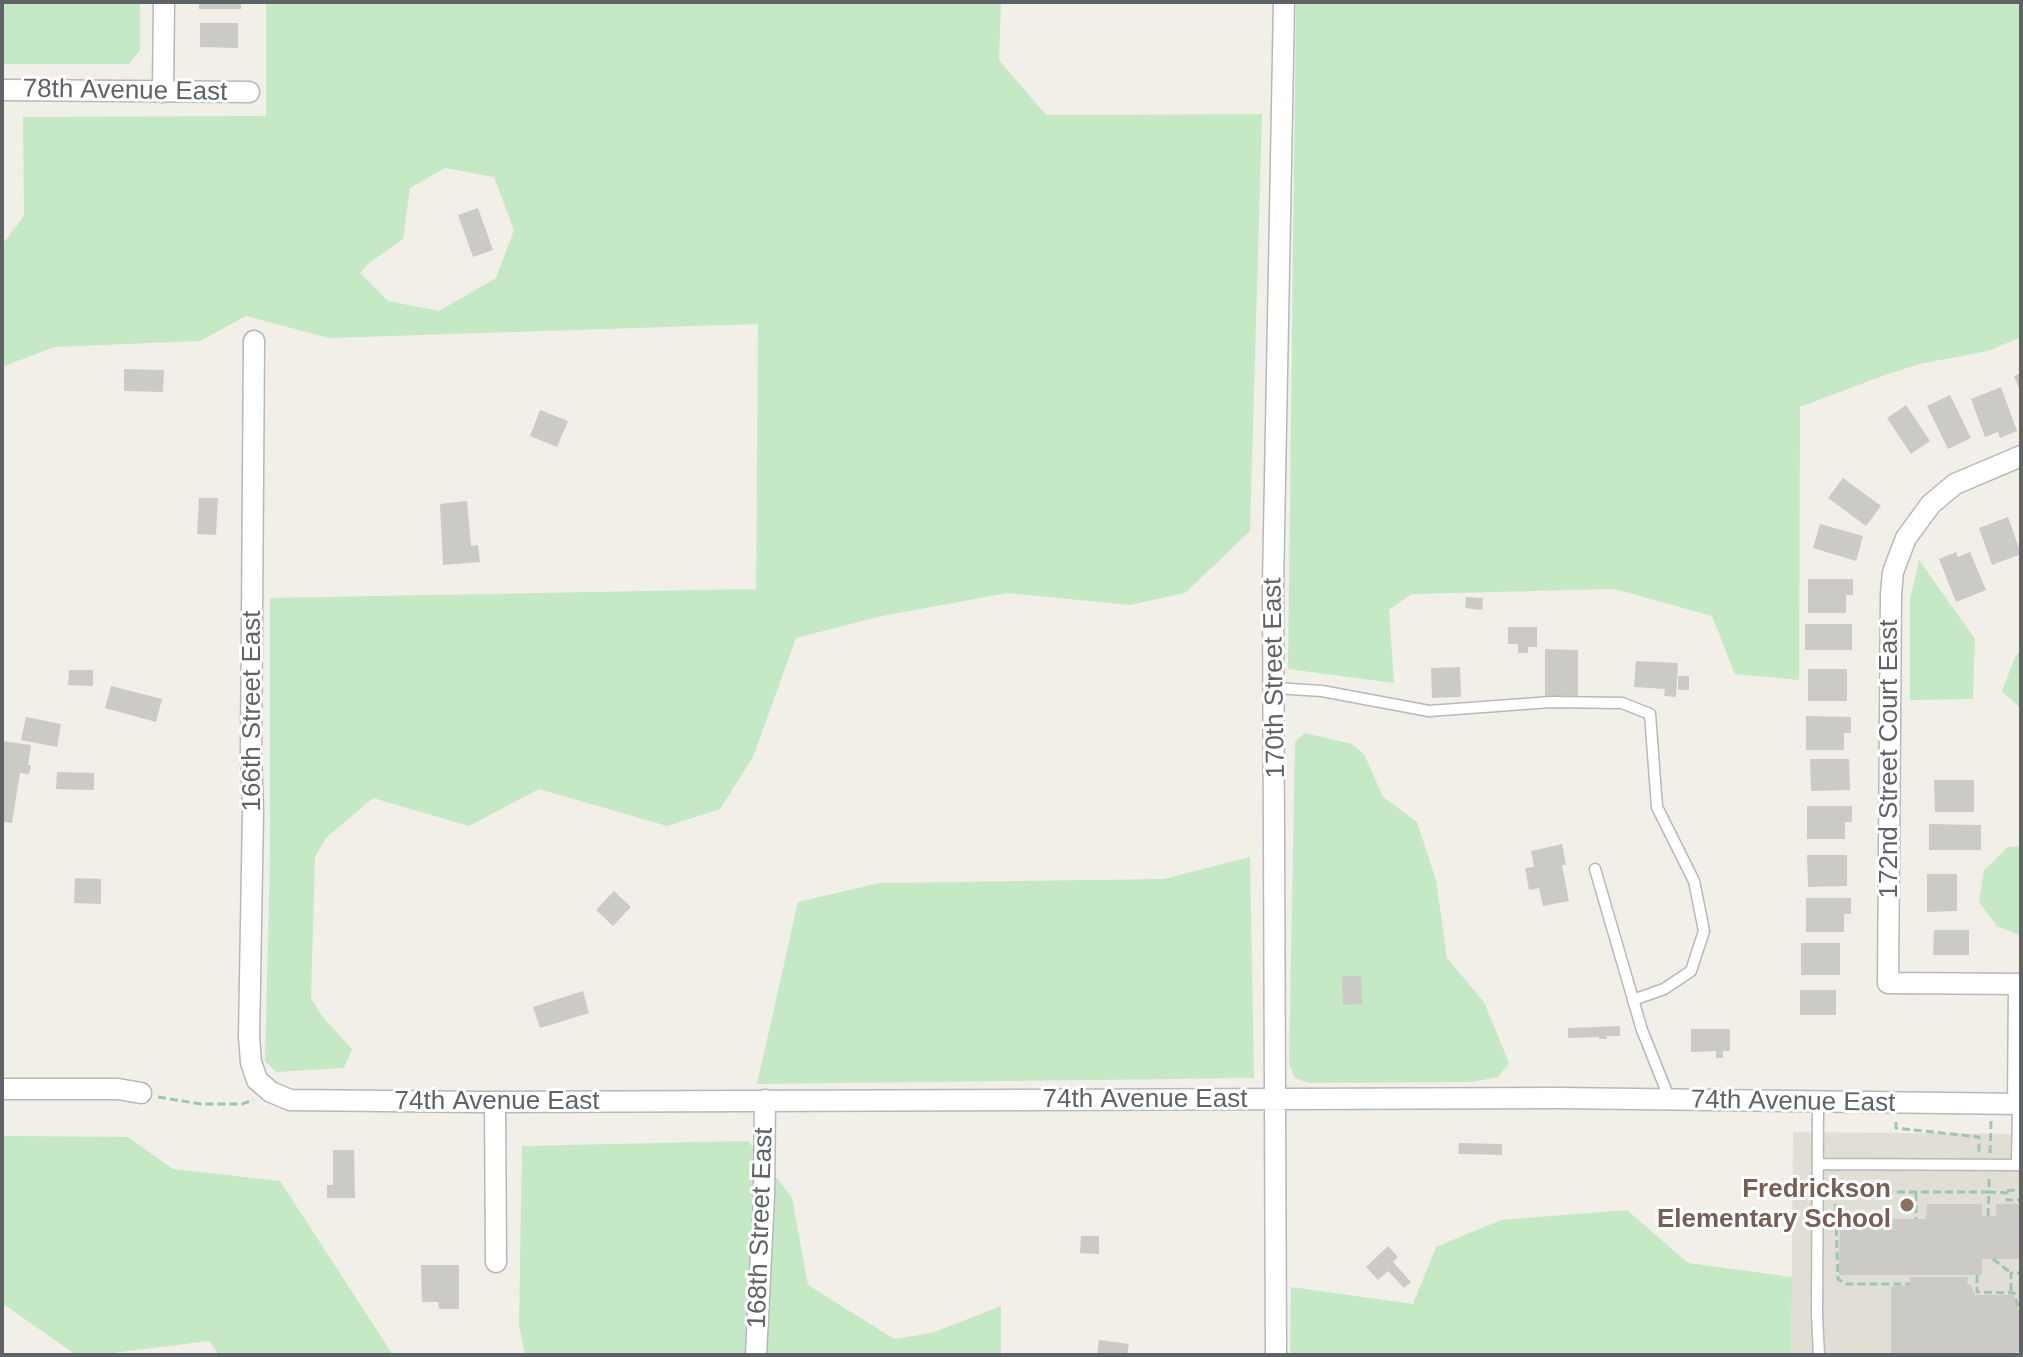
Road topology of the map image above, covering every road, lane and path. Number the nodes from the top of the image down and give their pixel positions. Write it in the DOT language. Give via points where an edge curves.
graph roads {
  1 [pos="164,2"];
  2 [pos="1284,2"];
  3 [pos="2,90"];
  4 [pos="163,92"];
  5 [pos="249,92"];
  6 [pos="254,341"];
  7 [pos="2021,456"];
  8 [pos="1275,688"];
  9 [pos="1595,869"];
  10 [pos="2020,984"];
  11 [pos="1633,1000"];
  12 [pos="264,1086"];
  13 [pos="2,1089"];
  14 [pos="141,1093"];
  15 [pos="765,1100"];
  16 [pos="1670,1100"];
  17 [pos="1277,1101"];
  18 [pos="495,1102"];
  19 [pos="1818,1103"];
  20 [pos="2020,1104"];
  21 [pos="1991,1121"];
  22 [pos="1896,1122"];
  23 [pos="1818,1164"];
  24 [pos="2019,1165"];
  25 [pos="1989,1177"];
  26 [pos="2021,1189"];
  27 [pos="1828,1192"];
  28 [pos="1837,1192"];
  29 [pos="1989,1192"];
  30 [pos="1916,1193"];
  31 [pos="2007,1193"];
  32 [pos="2021,1200"];
  33 [pos="1988,1216"];
  34 [pos="1916,1219"];
  35 [pos="1993,1259"];
  36 [pos="496,1262"];
  37 [pos="2011,1273"];
  38 [pos="2021,1273"];
  39 [pos="1977,1275"];
  40 [pos="1910,1284"];
  41 [pos="2010,1293"];
  42 [pos="2021,1315"];
  43 [pos="756,1355"];
  44 [pos="1276,1355"];
  45 [pos="1819,1355"];
  1 -- 4 [label="street"];
  2 -- 8 [label="street, 170th Street East"];
  3 -- 4 [label="street, 78th Avenue East"];
  4 -- 5 [label="street, 78th Avenue East"];
  6 -- 12 [label="street, 166th Street East" via="249,1036 251,1062"];
  7 -- 10 [label="street, 172nd Street Court East" via="1955,484 1931,504 1906,538 1893,572 1888,983"];
  8 -- 11 [label="lane" via="1429,711 1551,702 1622,703 1650,714 1657,807 1694,881 1704,931 1691,971 1664,989"];
  8 -- 17 [label="street, 170th Street East"];
  9 -- 11 [label="lane"];
  10 -- 20 [label="street"];
  11 -- 16 [label="lane"];
  12 -- 14 [label="path" via="242,1104 201,1104"];
  12 -- 18 [label="street, 74th Avenue East" via="290,1100"];
  13 -- 14 [label="street"];
  15 -- 17 [label="street, 74th Avenue East"];
  15 -- 18 [label="street, 74th Avenue East"];
  15 -- 43 [label="street, 168th Street East"];
  16 -- 17 [label="street, 74th Avenue East"];
  16 -- 19 [label="street, 74th Avenue East"];
  17 -- 44 [label="street, 170th Street East"];
  18 -- 36 [label="street"];
  19 -- 20 [label="street, 74th Avenue East"];
  19 -- 23 [label="lane"];
  20 -- 24 [label="lane"];
  21 -- 22 [label="path" via="1989,1156 1979,1155 1979,1137 1896,1128"];
  23 -- 24 [label="lane"];
  23 -- 45 [label="lane"];
  25 -- 29 [label="path"];
  26 -- 31 [label="path"];
  27 -- 28 [label="path"];
  28 -- 30 [label="path"];
  28 -- 40 [label="path" via="1838,1279 1846,1284"];
  29 -- 30 [label="path"];
  29 -- 31 [label="path"];
  29 -- 33 [label="path"];
  30 -- 34 [label="path"];
  31 -- 32 [label="path" via="2007,1200"];
  35 -- 37 [label="path"];
  37 -- 38 [label="path"];
  37 -- 41 [label="path"];
  39 -- 41 [label="path" via="1977,1292"];
  41 -- 42 [label="path"];
}
